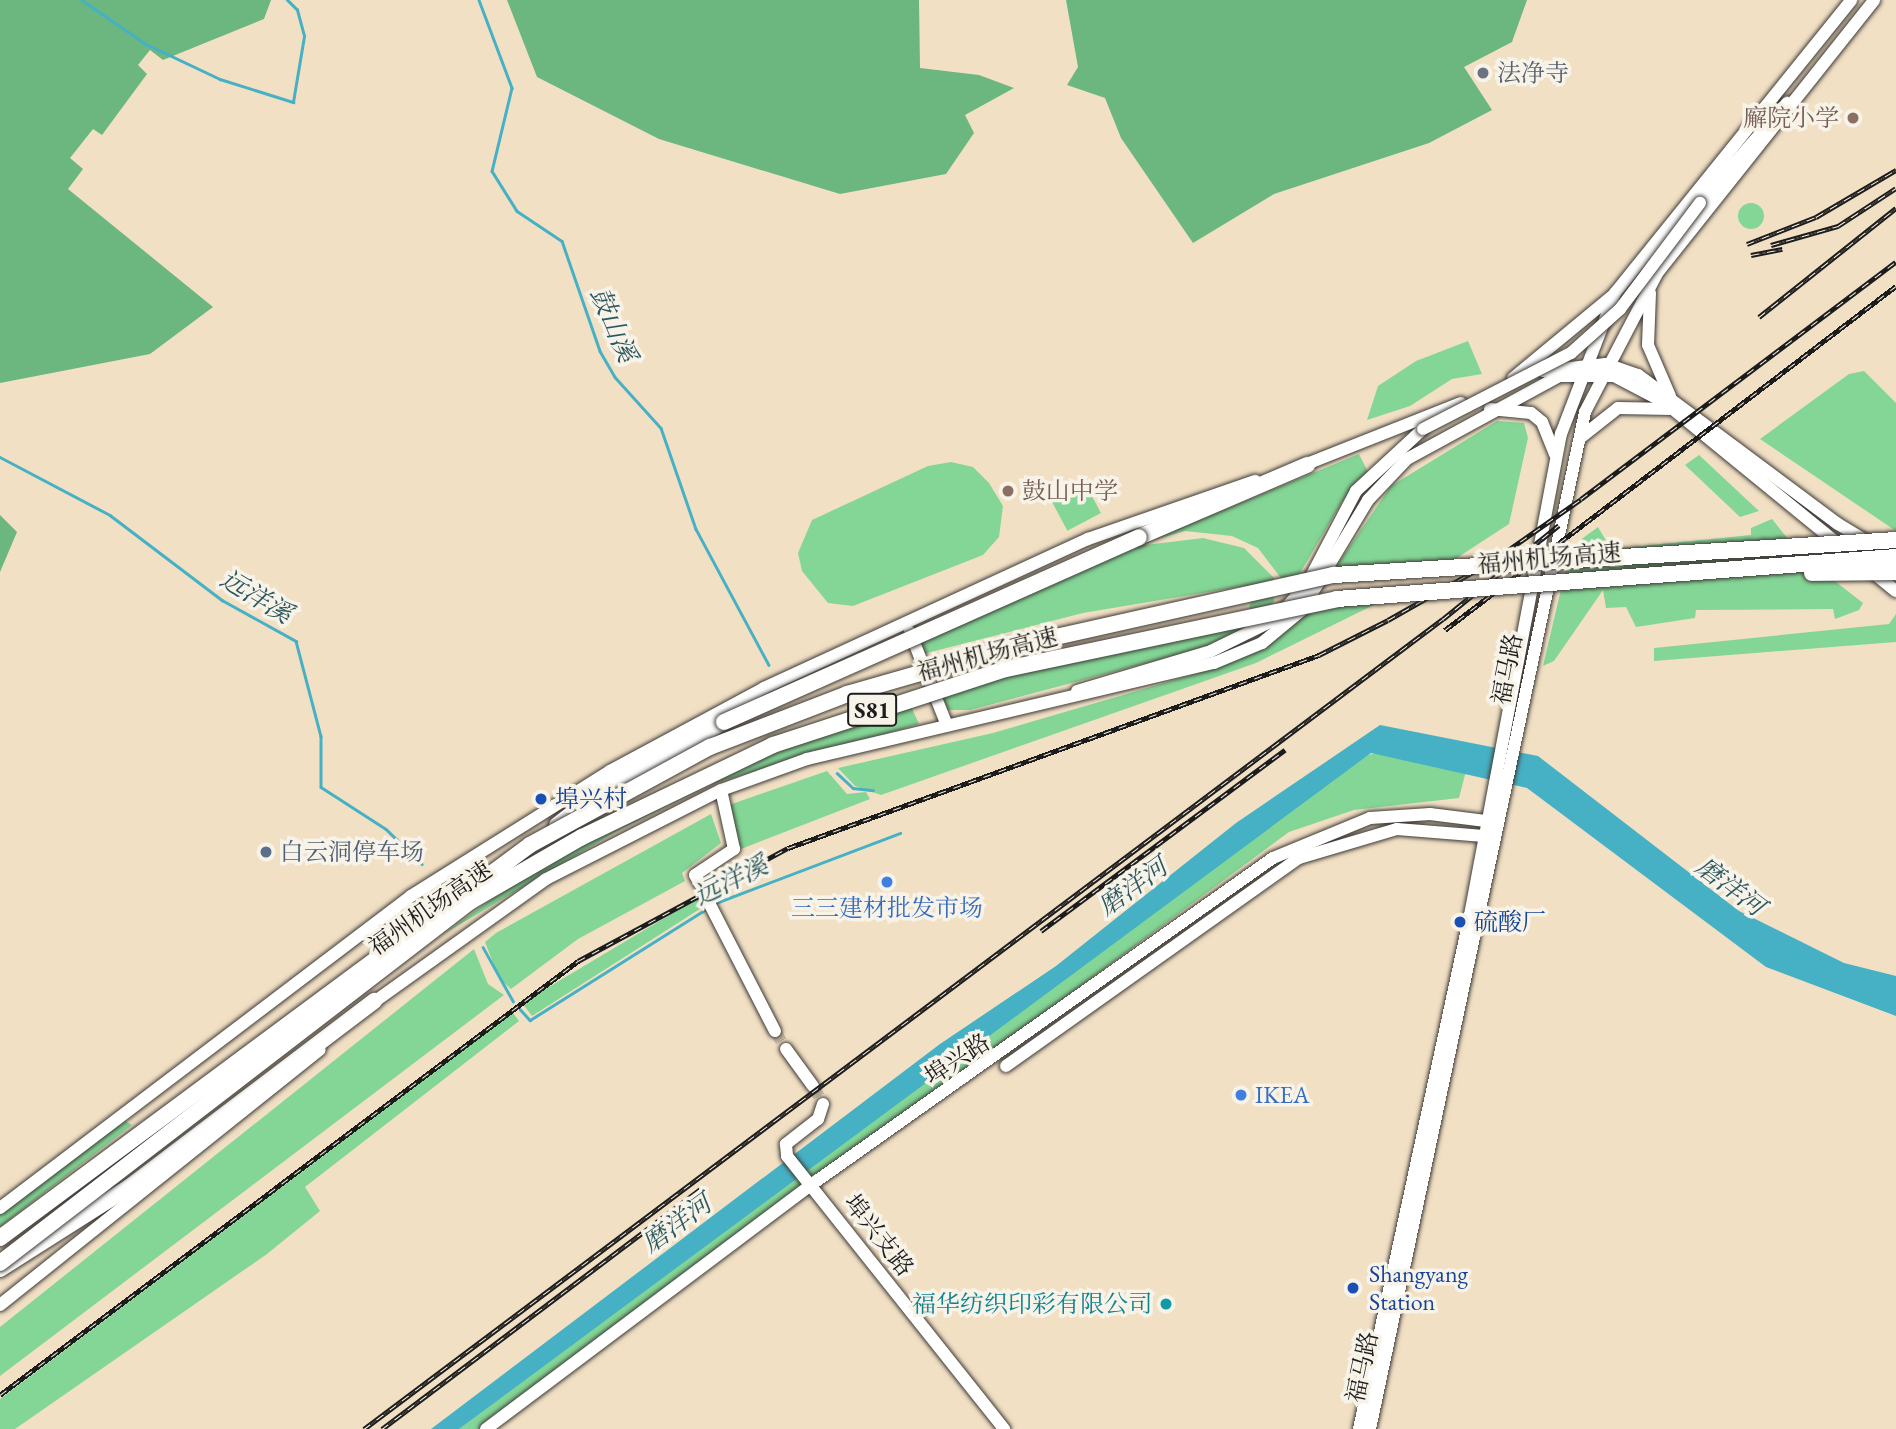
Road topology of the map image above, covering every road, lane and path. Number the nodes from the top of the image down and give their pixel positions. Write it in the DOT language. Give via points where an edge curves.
graph roads {
  1 [pos="1851,0"];
  2 [pos="1874,0"];
  3 [pos="1803,89"];
  4 [pos="1658,272"];
  5 [pos="1615,293"];
  6 [pos="1586,369"];
  7 [pos="1604,370"];
  8 [pos="1502,384"];
  9 [pos="1671,402"];
  10 [pos="1490,409"];
  11 [pos="1576,444"];
  12 [pos="1556,454"];
  13 [pos="1307,465"];
  14 [pos="1896,540"];
  15 [pos="1896,558"];
  16 [pos="1719,570"];
  17 [pos="1896,572"];
  18 [pos="1896,591"];
  19 [pos="906,622"];
  20 [pos="1077,691"];
  21 [pos="946,723"];
  22 [pos="721,790"];
  23 [pos="1486,821"];
  24 [pos="1484,836"];
  25 [pos="530,845"];
  26 [pos="374,1001"];
  27 [pos="775,1031"];
  28 [pos="786,1049"];
  29 [pos="1004,1061"];
  30 [pos="813,1086"];
  31 [pos="823,1104"];
  32 [pos="811,1185"];
  33 [pos="0,1208"];
  34 [pos="0,1238"];
  35 [pos="0,1263"];
  36 [pos="0,1269"];
  37 [pos="0,1305"];
  38 [pos="486,1429"];
  39 [pos="1004,1429"];
  40 [pos="1359,1429"];
  41 [pos="1370,1429"];
  1 -- 5 [label="main road, 福马路" via="1691,192"];
  2 -- 3 [label="main road, 福马路"];
  3 -- 4 [label="main road, 福马路"];
  3 -- 20 [label="main road, bridge" via="1700,203 1620,309 1571,353 1423,429 1356,491 1307,583 1276,618 1211,651"];
  4 -- 7 [label="main road, 福马路"];
  4 -- 9 [label="main road" via="1647,305 1647,345"];
  5 -- 6 [label="main road, 福马路"];
  5 -- 8 [label="main road"];
  6 -- 7 [label="main road"];
  6 -- 8 [label="main road"];
  6 -- 10 [label="main road" via="1552,379"];
  6 -- 12 [label="main road, 福马路"];
  7 -- 9 [label="main road"];
  7 -- 11 [label="main road, 福马路"];
  8 -- 13 [label="main road" via="1392,435"];
  9 -- 11 [label="main road" via="1618,408 1592,423"];
  9 -- 15 [label="main road" via="1838,524"];
  9 -- 18 [label="main road"];
  10 -- 12 [label="main road" via="1531,413 1542,422"];
  10 -- 20 [label="main road" via="1431,441 1385,480 1318,589 1262,643 1214,663"];
  11 -- 41 [label="main road, 福马路"];
  12 -- 23 [label="main road, 福马路"];
  13 -- 19 [label="main road" via="1088,539"];
  13 -- 25 [label="highway, bridge" via="724,722 604,789"];
  14 -- 25 [label="highway, 福州机场高速 / S81, bridge" via="1334,575 1153,615 847,694 710,747"];
  15 -- 16 [label="highway, 福州机场高速 / S81, bridge"];
  16 -- 17 [label="highway, bridge"];
  16 -- 35 [label="highway, 福州机场高速 / S81, bridge" via="1337,599 1006,669 773,745 582,837 471,901"];
  19 -- 21 [label="main road"];
  19 -- 33 [label="main road" via="764,688 532,817 376,923"];
  20 -- 21 [label="main road"];
  21 -- 22 [label="main road" via="807,759"];
  22 -- 26 [label="main road" via="546,879"];
  22 -- 27 [label="main road" via="734,849 700,885"];
  23 -- 24 [label="main road, 福马路"];
  23 -- 29 [label="main road, 埠兴路" via="1393,814 1292,846"];
  24 -- 29 [label="main road, 埠兴路" via="1396,829 1299,858"];
  24 -- 40 [label="main road, 福马路"];
  25 -- 34 [label="highway, 福州机场高速 / S81, bridge"];
  26 -- 36 [label="highway" via="129,1187"];
  26 -- 37 [label="main road" via="291,1076"];
  28 -- 30 [label="main road"];
  29 -- 32 [label="main road, 埠兴路"];
  31 -- 32 [label="main road, 埠兴支路" via="818,1119 786,1144 787,1156"];
  32 -- 38 [label="main road, 埠兴路"];
  32 -- 39 [label="main road, 埠兴支路"];
}
